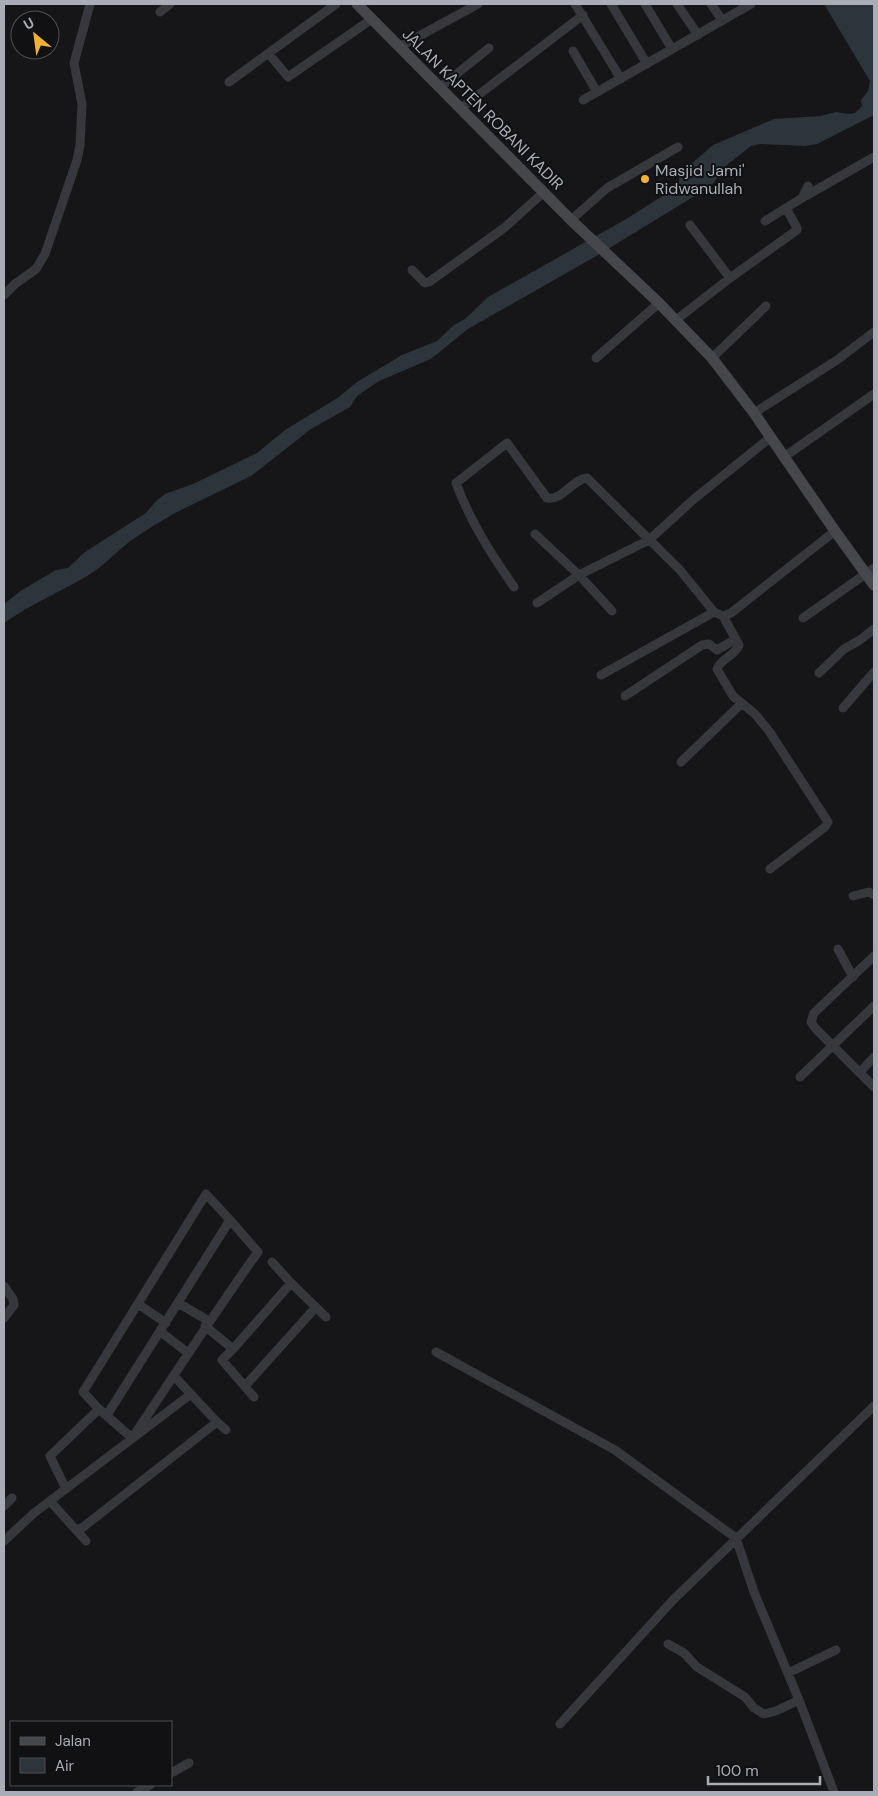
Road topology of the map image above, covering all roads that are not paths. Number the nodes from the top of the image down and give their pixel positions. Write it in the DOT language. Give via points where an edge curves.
graph roads {
  1 [pos="90,4"];
  2 [pos="170,4"];
  3 [pos="336,4"];
  4 [pos="357,4"];
  5 [pos="478,4"];
  6 [pos="575,4"];
  7 [pos="611,4"];
  8 [pos="645,4"];
  9 [pos="677,4"];
  10 [pos="711,4"];
  11 [pos="744,5"];
  12 [pos="160,12"];
  13 [pos="583,15"];
  14 [pos="372,19"];
  15 [pos="722,20"];
  16 [pos="698,35"];
  17 [pos="399,47"];
  18 [pos="489,48"];
  19 [pos="672,49"];
  20 [pos="573,51"];
  21 [pos="269,54"];
  22 [pos="647,64"];
  23 [pos="621,79"];
  24 [pos="229,82"];
  25 [pos="439,88"];
  26 [pos="597,92"];
  27 [pos="583,100"];
  28 [pos="460,109"];
  29 [pos="678,147"];
  30 [pos="874,157"];
  31 [pos="808,186"];
  32 [pos="544,192"];
  33 [pos="802,198"];
  34 [pos="786,208"];
  35 [pos="571,220"];
  36 [pos="765,221"];
  37 [pos="690,225"];
  38 [pos="412,270"];
  39 [pos="730,278"];
  40 [pos="4,296"];
  41 [pos="659,303"];
  42 [pos="766,306"];
  43 [pos="676,320"];
  44 [pos="874,332"];
  45 [pos="596,358"];
  46 [pos="712,358"];
  47 [pos="874,394"];
  48 [pos="754,414"];
  49 [pos="771,437"];
  50 [pos="784,457"];
  51 [pos="835,531"];
  52 [pos="535,534"];
  53 [pos="649,540"];
  54 [pos="870,571"];
  55 [pos="579,575"];
  56 [pos="874,585"];
  57 [pos="514,587"];
  58 [pos="537,603"];
  59 [pos="612,611"];
  60 [pos="718,614"];
  61 [pos="803,618"];
  62 [pos="874,629"];
  63 [pos="736,639"];
  64 [pos="874,672"];
  65 [pos="819,673"];
  66 [pos="601,675"];
  67 [pos="625,696"];
  68 [pos="741,704"];
  69 [pos="843,708"];
  70 [pos="681,762"];
  71 [pos="770,868"];
  72 [pos="874,895"];
  73 [pos="853,896"];
  74 [pos="838,948"];
  75 [pos="874,956"];
  76 [pos="853,977"];
  77 [pos="874,1006"];
  78 [pos="834,1046"];
  79 [pos="874,1058"];
  80 [pos="860,1072"];
  81 [pos="800,1077"];
  82 [pos="874,1087"];
  83 [pos="230,1220"];
  84 [pos="272,1262"];
  85 [pos="291,1283"];
  86 [pos="4,1286"];
  87 [pos="178,1303"];
  88 [pos="138,1304"];
  89 [pos="316,1307"];
  90 [pos="326,1317"];
  91 [pos="4,1318"];
  92 [pos="166,1323"];
  93 [pos="207,1324"];
  94 [pos="161,1332"];
  95 [pos="233,1348"];
  96 [pos="436,1352"];
  97 [pos="188,1353"];
  98 [pos="174,1376"];
  99 [pos="245,1386"];
  100 [pos="191,1394"];
  101 [pos="254,1396"];
  102 [pos="874,1406"];
  103 [pos="99,1408"];
  104 [pos="107,1415"];
  105 [pos="217,1422"];
  106 [pos="226,1430"];
  107 [pos="132,1438"];
  108 [pos="66,1489"];
  109 [pos="12,1498"];
  110 [pos="50,1501"];
  111 [pos="4,1506"];
  112 [pos="76,1530"];
  113 [pos="736,1538"];
  114 [pos="4,1541"];
  115 [pos="86,1541"];
  116 [pos="668,1644"];
  117 [pos="836,1650"];
  118 [pos="788,1673"];
  119 [pos="799,1700"];
  120 [pos="560,1724"];
  121 [pos="189,1763"];
  122 [pos="172,1772"];
  123 [pos="148,1786"];
  124 [pos="137,1792"];
  125 [pos="834,1792"];
  1 -- 40 [label="street" via="74,63 82,113 77,160 45,254 36,268"];
  2 -- 12 [label="street"];
  3 -- 21 [label="street"];
  4 -- 14 [label="main road, JALAN KAPTEN ROBANI KADIR"];
  5 -- 17 [label="street"];
  6 -- 13 [label="street"];
  7 -- 22 [label="street"];
  8 -- 19 [label="street"];
  9 -- 16 [label="street"];
  10 -- 15 [label="street"];
  11 -- 15 [label="street"];
  13 -- 23 [label="street"];
  13 -- 28 [label="street"];
  14 -- 17 [label="main road, JALAN KAPTEN ROBANI KADIR"];
  14 -- 21 [label="street" via="288,77"];
  15 -- 16 [label="street"];
  16 -- 19 [label="street"];
  17 -- 25 [label="main road, JALAN KAPTEN ROBANI KADIR"];
  18 -- 25 [label="street"];
  19 -- 22 [label="street"];
  20 -- 26 [label="street"];
  21 -- 24 [label="street"];
  22 -- 23 [label="street"];
  23 -- 26 [label="street"];
  25 -- 28 [label="main road, JALAN KAPTEN ROBANI KADIR"];
  26 -- 27 [label="street"];
  28 -- 32 [label="main road, JALAN KAPTEN ROBANI KADIR"];
  29 -- 35 [label="street" via="607,188"];
  30 -- 33 [label="street"];
  31 -- 33 [label="street"];
  32 -- 35 [label="main road, JALAN KAPTEN ROBANI KADIR"];
  32 -- 38 [label="street" via="504,228 429,282 423,281"];
  33 -- 34 [label="street"];
  34 -- 36 [label="street"];
  34 -- 39 [label="street" via="797,230"];
  35 -- 41 [label="main road, JALAN KAPTEN ROBANI KADIR"];
  37 -- 39 [label="street"];
  39 -- 43 [label="street"];
  41 -- 43 [label="main road, JALAN KAPTEN ROBANI KADIR"];
  41 -- 45 [label="street"];
  42 -- 46 [label="street"];
  43 -- 46 [label="main road, JALAN KAPTEN ROBANI KADIR"];
  44 -- 48 [label="street"];
  46 -- 48 [label="main road, JALAN KAPTEN ROBANI KADIR"];
  47 -- 50 [label="street"];
  48 -- 49 [label="main road, JALAN KAPTEN ROBANI KADIR"];
  49 -- 50 [label="main road, JALAN KAPTEN ROBANI KADIR"];
  49 -- 53 [label="street"];
  50 -- 51 [label="main road, JALAN KAPTEN ROBANI KADIR"];
  51 -- 54 [label="main road, JALAN KAPTEN ROBANI KADIR"];
  51 -- 60 [label="street" via="730,613"];
  52 -- 55 [label="street"];
  53 -- 55 [label="street"];
  53 -- 57 [label="street" via="587,478 553,499 547,498 507,442 456,483 476,530"];
  53 -- 60 [label="street" via="686,576"];
  54 -- 56 [label="main road, JALAN KAPTEN ROBANI KADIR"];
  54 -- 61 [label="street"];
  55 -- 58 [label="street"];
  55 -- 59 [label="street"];
  60 -- 63 [label="street"];
  60 -- 66 [label="street"];
  62 -- 65 [label="street" via="844,649"];
  63 -- 67 [label="street" via="717,650 709,644 702,645"];
  63 -- 68 [label="street" via="738,648 717,668 731,694"];
  64 -- 69 [label="street"];
  68 -- 70 [label="street"];
  68 -- 71 [label="street" via="769,730 828,822"];
  72 -- 73 [label="street" via="869,892"];
  74 -- 76 [label="street"];
  75 -- 76 [label="street"];
  76 -- 78 [label="street" via="812,1018 812,1025"];
  77 -- 78 [label="street"];
  78 -- 80 [label="street"];
  78 -- 81 [label="street"];
  79 -- 80 [label="street"];
  80 -- 82 [label="street"];
  83 -- 87 [label="street"];
  83 -- 88 [label="street" via="206,1194"];
  83 -- 93 [label="street" via="258,1252"];
  84 -- 85 [label="street"];
  85 -- 89 [label="street"];
  85 -- 95 [label="street"];
  86 -- 91 [label="street" via="14,1305"];
  87 -- 92 [label="street"];
  87 -- 93 [label="street"];
  88 -- 92 [label="street"];
  88 -- 103 [label="street" via="83,1392"];
  89 -- 90 [label="street"];
  89 -- 99 [label="street"];
  92 -- 94 [label="street"];
  93 -- 95 [label="street"];
  93 -- 97 [label="street"];
  94 -- 97 [label="street"];
  94 -- 104 [label="street"];
  95 -- 99 [label="street" via="222,1360"];
  96 -- 113 [label="street" via="615,1450"];
  97 -- 98 [label="street"];
  98 -- 100 [label="street"];
  98 -- 107 [label="street"];
  99 -- 101 [label="street"];
  100 -- 105 [label="street"];
  100 -- 107 [label="street"];
  102 -- 113 [label="street"];
  103 -- 104 [label="street"];
  103 -- 108 [label="street" via="50,1456"];
  104 -- 107 [label="street"];
  105 -- 106 [label="street"];
  105 -- 112 [label="street"];
  107 -- 108 [label="street"];
  108 -- 110 [label="street"];
  109 -- 111 [label="street"];
  110 -- 112 [label="street"];
  110 -- 114 [label="street"];
  112 -- 115 [label="street"];
  113 -- 118 [label="street" via="754,1592"];
  113 -- 120 [label="street" via="673,1600"];
  116 -- 119 [label="street" via="745,1697 764,1714"];
  117 -- 118 [label="street"];
  118 -- 119 [label="street"];
  119 -- 125 [label="street"];
  121 -- 122 [label="street"];
  123 -- 124 [label="street"];
}
